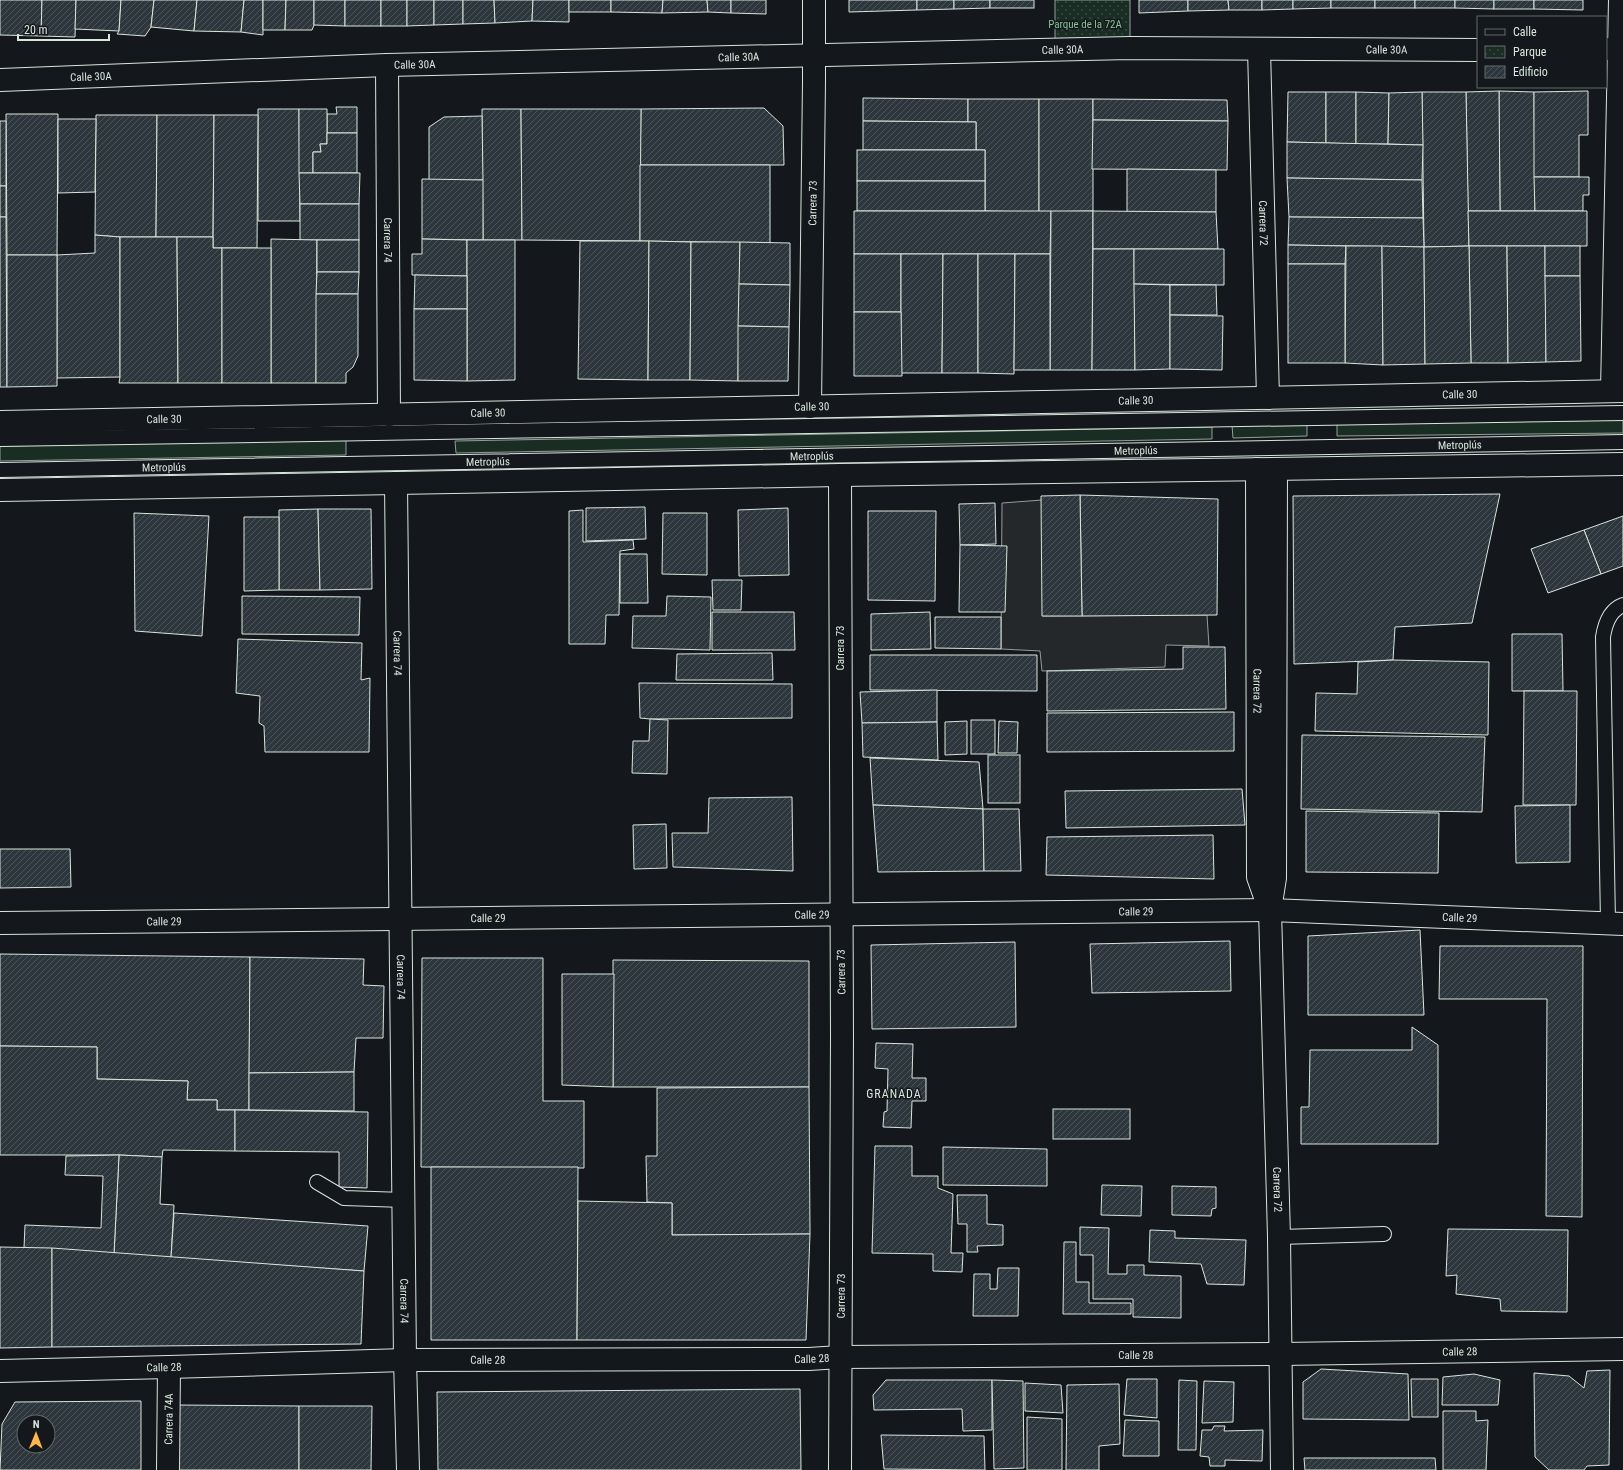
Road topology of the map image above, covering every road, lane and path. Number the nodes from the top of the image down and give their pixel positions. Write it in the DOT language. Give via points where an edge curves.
graph roads {
  1 [pos="814,0"];
  2 [pos="1620,0"];
  3 [pos="1616,48"];
  4 [pos="1259,49"];
  5 [pos="1477,50"];
  6 [pos="814,56"];
  7 [pos="387,64"];
  8 [pos="0,80"];
  9 [pos="1618,391"];
  10 [pos="1268,398"];
  11 [pos="810,407"];
  12 [pos="1623,413"];
  13 [pos="389,415"];
  14 [pos="0,422"];
  15 [pos="0,439"];
  16 [pos="1623,442"];
  17 [pos="1623,464"];
  18 [pos="1266,469"];
  19 [pos="0,470"];
  20 [pos="840,475"];
  21 [pos="396,483"];
  22 [pos="0,490"];
  23 [pos="1623,605"];
  24 [pos="1270,910"];
  25 [pos="840,915"];
  26 [pos="400,919"];
  27 [pos="0,923"];
  28 [pos="1616,924"];
  29 [pos="317,1182"];
  30 [pos="404,1200"];
  31 [pos="1384,1234"];
  32 [pos="1279,1237"];
  33 [pos="1623,1349"];
  34 [pos="1281,1354"];
  35 [pos="840,1357"];
  36 [pos="405,1360"];
  37 [pos="169,1367"];
  38 [pos="0,1371"];
  39 [pos="168,1470"];
  40 [pos="408,1470"];
  41 [pos="840,1470"];
  42 [pos="1282,1470"];
  1 -- 6 [label="street, Carrera 73"];
  2 -- 3 [label="street"];
  3 -- 9 [label="street"];
  4 -- 5 [label="street, Calle 30A"];
  4 -- 6 [label="street, Calle 30A" via="1123,49"];
  4 -- 10 [label="street, Carrera 72"];
  6 -- 7 [label="street, Calle 30A"];
  6 -- 11 [label="street, Carrera 73"];
  7 -- 8 [label="street, Calle 30A"];
  7 -- 13 [label="street, Carrera 74"];
  9 -- 10 [label="street, Calle 30"];
  10 -- 11 [label="street, Calle 30"];
  11 -- 13 [label="street, Calle 30"];
  12 -- 15 [label="lane"];
  13 -- 14 [label="street, Calle 30"];
  16 -- 19 [label="lane, Metroplús"];
  17 -- 18 [label="street"];
  18 -- 20 [label="street"];
  18 -- 24 [label="street, Carrera 72" via="1266,654 1258,877"];
  20 -- 21 [label="street"];
  20 -- 25 [label="street, Carrera 73"];
  21 -- 22 [label="street"];
  21 -- 26 [label="street, Carrera 74"];
  23 -- 28 [label="lane" via="1617,607 1606,622 1603,637"];
  24 -- 25 [label="street, Calle 29"];
  24 -- 28 [label="street, Calle 29"];
  24 -- 32 [label="street, Carrera 72"];
  25 -- 26 [label="street, Calle 29"];
  25 -- 35 [label="street, Carrera 73"];
  26 -- 27 [label="street, Calle 29"];
  26 -- 30 [label="street, Carrera 74"];
  29 -- 30 [label="lane" via="344,1198"];
  30 -- 36 [label="street, Carrera 74"];
  31 -- 32 [label="lane"];
  32 -- 34 [label="street, Carrera 72"];
  33 -- 34 [label="street, Calle 28"];
  34 -- 35 [label="street, Calle 28"];
  34 -- 42 [label="street, Carrera 72"];
  35 -- 36 [label="street, Calle 28"];
  35 -- 41 [label="street, Carrera 73"];
  36 -- 37 [label="street, Calle 28"];
  36 -- 40 [label="street, Carrera 74"];
  37 -- 38 [label="street, Calle 28"];
  37 -- 39 [label="street, Carrera 74A"];
}
